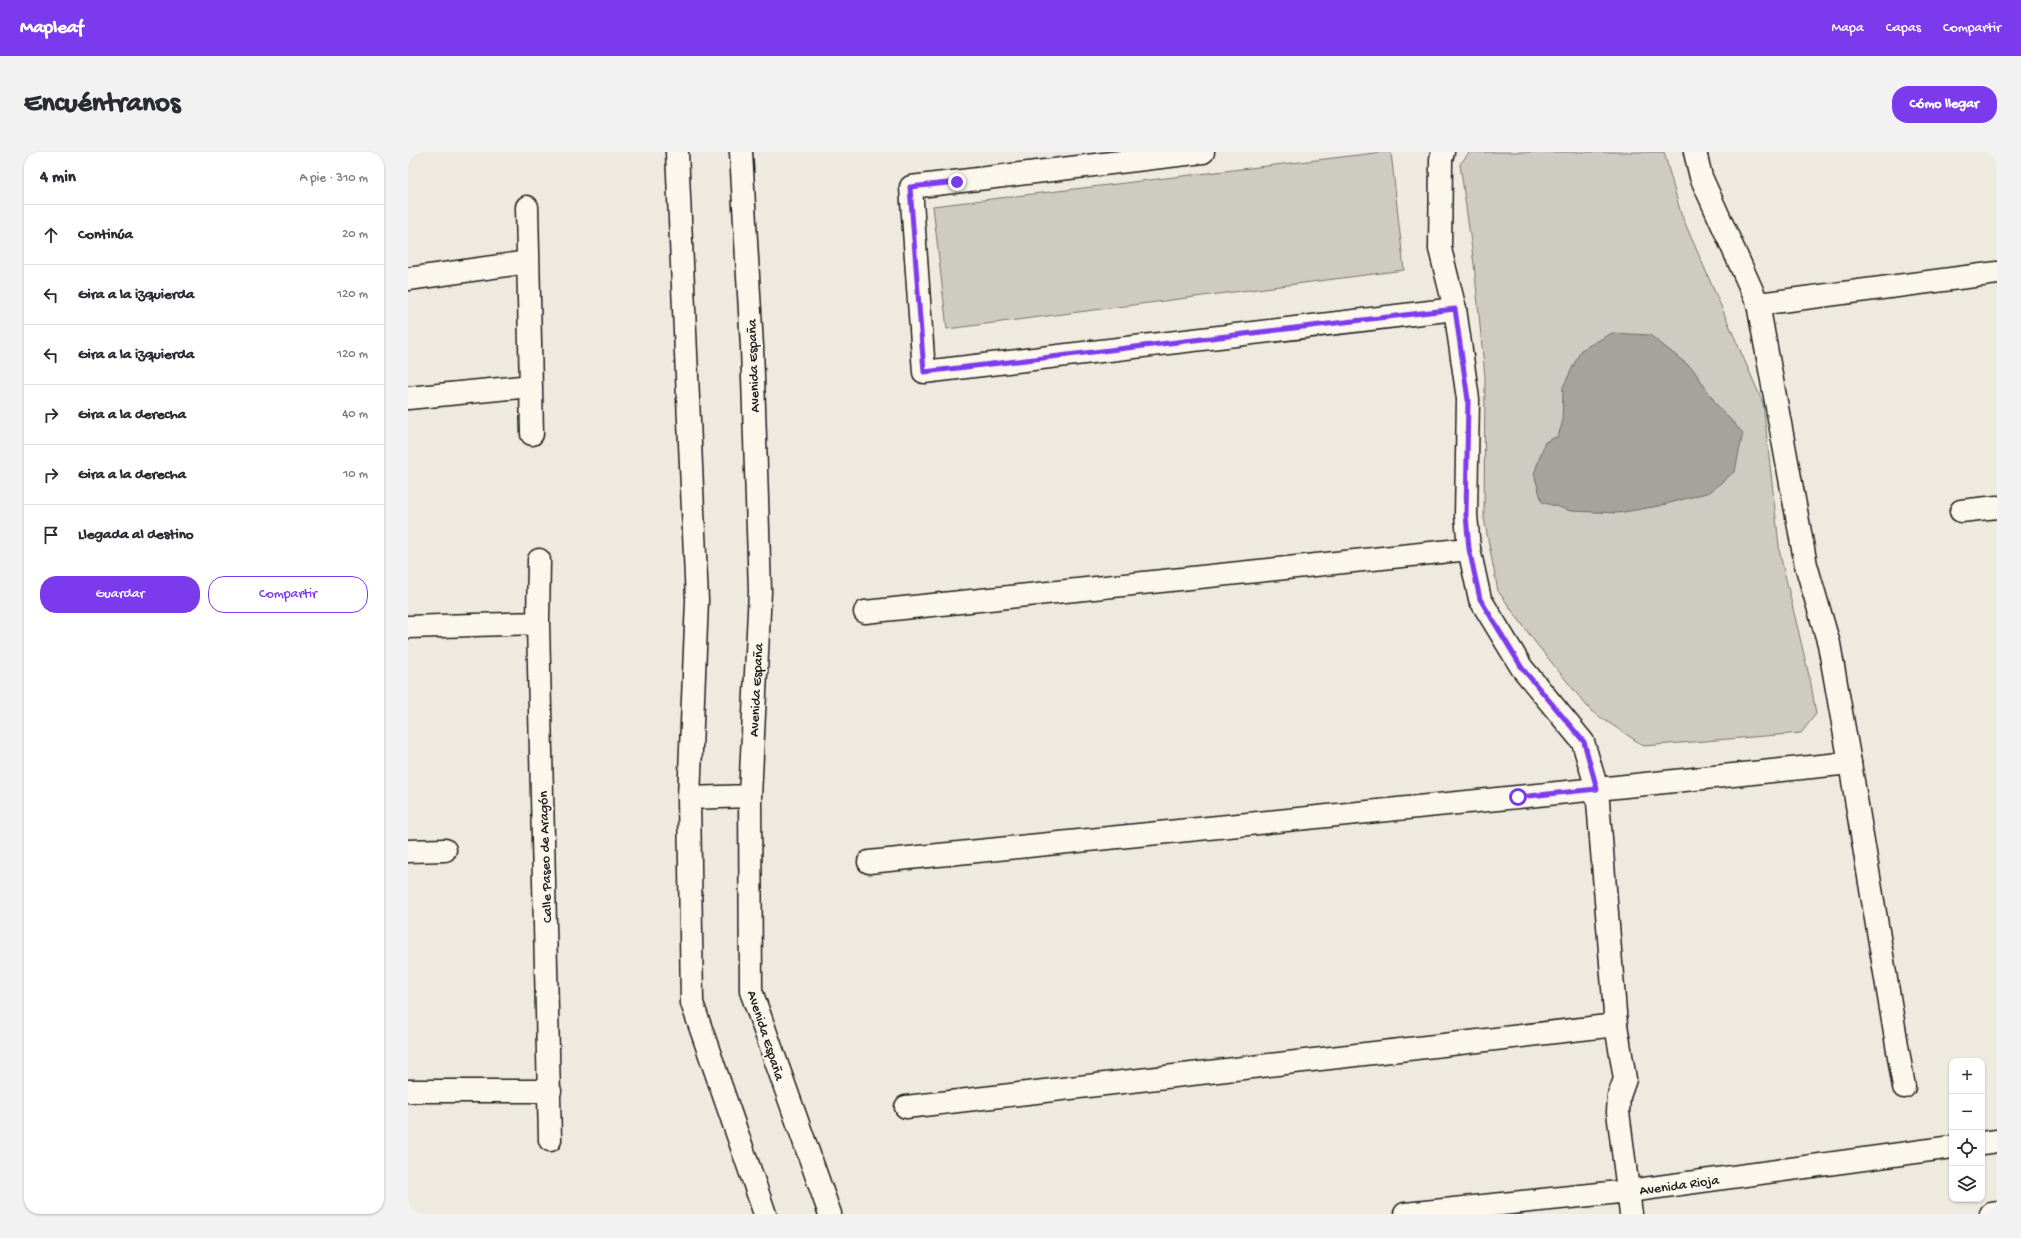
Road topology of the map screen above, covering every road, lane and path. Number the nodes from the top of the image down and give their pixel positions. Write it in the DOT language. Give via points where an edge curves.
graph roads {
  1 [pos="677,152"];
  2 [pos="742,152"];
  3 [pos="1203,152"];
  4 [pos="1443,152"];
  5 [pos="1695,152"];
  6 [pos="526,207"];
  7 [pos="528,262"];
  8 [pos="1997,273"];
  9 [pos="408,279"];
  10 [pos="1758,304"];
  11 [pos="1455,309"];
  12 [pos="530,386"];
  13 [pos="408,398"];
  14 [pos="532,434"];
  15 [pos="1997,507"];
  16 [pos="1961,511"];
  17 [pos="1469,549"];
  18 [pos="539,560"];
  19 [pos="865,612"];
  20 [pos="538,623"];
  21 [pos="408,627"];
  22 [pos="1850,763"];
  23 [pos="1597,789"];
  24 [pos="750,796"];
  25 [pos="689,798"];
  26 [pos="445,850"];
  27 [pos="408,851"];
  28 [pos="869,862"];
  29 [pos="1616,1025"];
  30 [pos="1904,1087"];
  31 [pos="408,1091"];
  32 [pos="550,1091"];
  33 [pos="906,1107"];
  34 [pos="550,1140"];
  35 [pos="1997,1142"];
  36 [pos="1985,1144"];
  37 [pos="1949,1148"];
  38 [pos="1629,1191"];
  39 [pos="1997,1213"];
  40 [pos="765,1214"];
  41 [pos="830,1214"];
  42 [pos="1405,1214"];
  43 [pos="1631,1214"];
  44 [pos="1990,1214"];
  1 -- 25 [label="street" via="696,600"];
  2 -- 24 [label="street, Avenida España" via="752,347 760,591"];
  3 -- 11 [label="street" via="910,187 924,372"];
  4 -- 11 [label="street" via="1440,249"];
  5 -- 10 [label="street" via="1701,177"];
  6 -- 7 [label="street"];
  7 -- 9 [label="street"];
  7 -- 12 [label="street"];
  8 -- 10 [label="street"];
  10 -- 22 [label="street" via="1806,565 1829,644"];
  11 -- 17 [label="street" via="1468,400 1466,515"];
  12 -- 13 [label="street"];
  12 -- 14 [label="street"];
  15 -- 16 [label="street"];
  17 -- 19 [label="street"];
  17 -- 23 [label="street" via="1480,599 1522,668 1584,742"];
  18 -- 20 [label="street, Calle Paseo de Aragón"];
  20 -- 21 [label="street"];
  20 -- 32 [label="street, Calle Paseo de Aragón"];
  22 -- 23 [label="street"];
  22 -- 30 [label="street"];
  23 -- 28 [label="street"];
  23 -- 29 [label="street"];
  24 -- 25 [label="street"];
  24 -- 41 [label="street, Avenida España" via="751,991"];
  25 -- 40 [label="street" via="692,1003"];
  26 -- 27 [label="street"];
  29 -- 33 [label="street"];
  29 -- 38 [label="street" via="1625,1079 1619,1096 1618,1112"];
  31 -- 32 [label="street"];
  32 -- 34 [label="street, Calle Paseo de Aragón"];
  35 -- 36 [label="street"];
  37 -- 38 [label="street, Avenida Rioja"];
  38 -- 42 [label="street, Avenida Rioja"];
  38 -- 43 [label="street"];
  39 -- 44 [label="street"];
}
